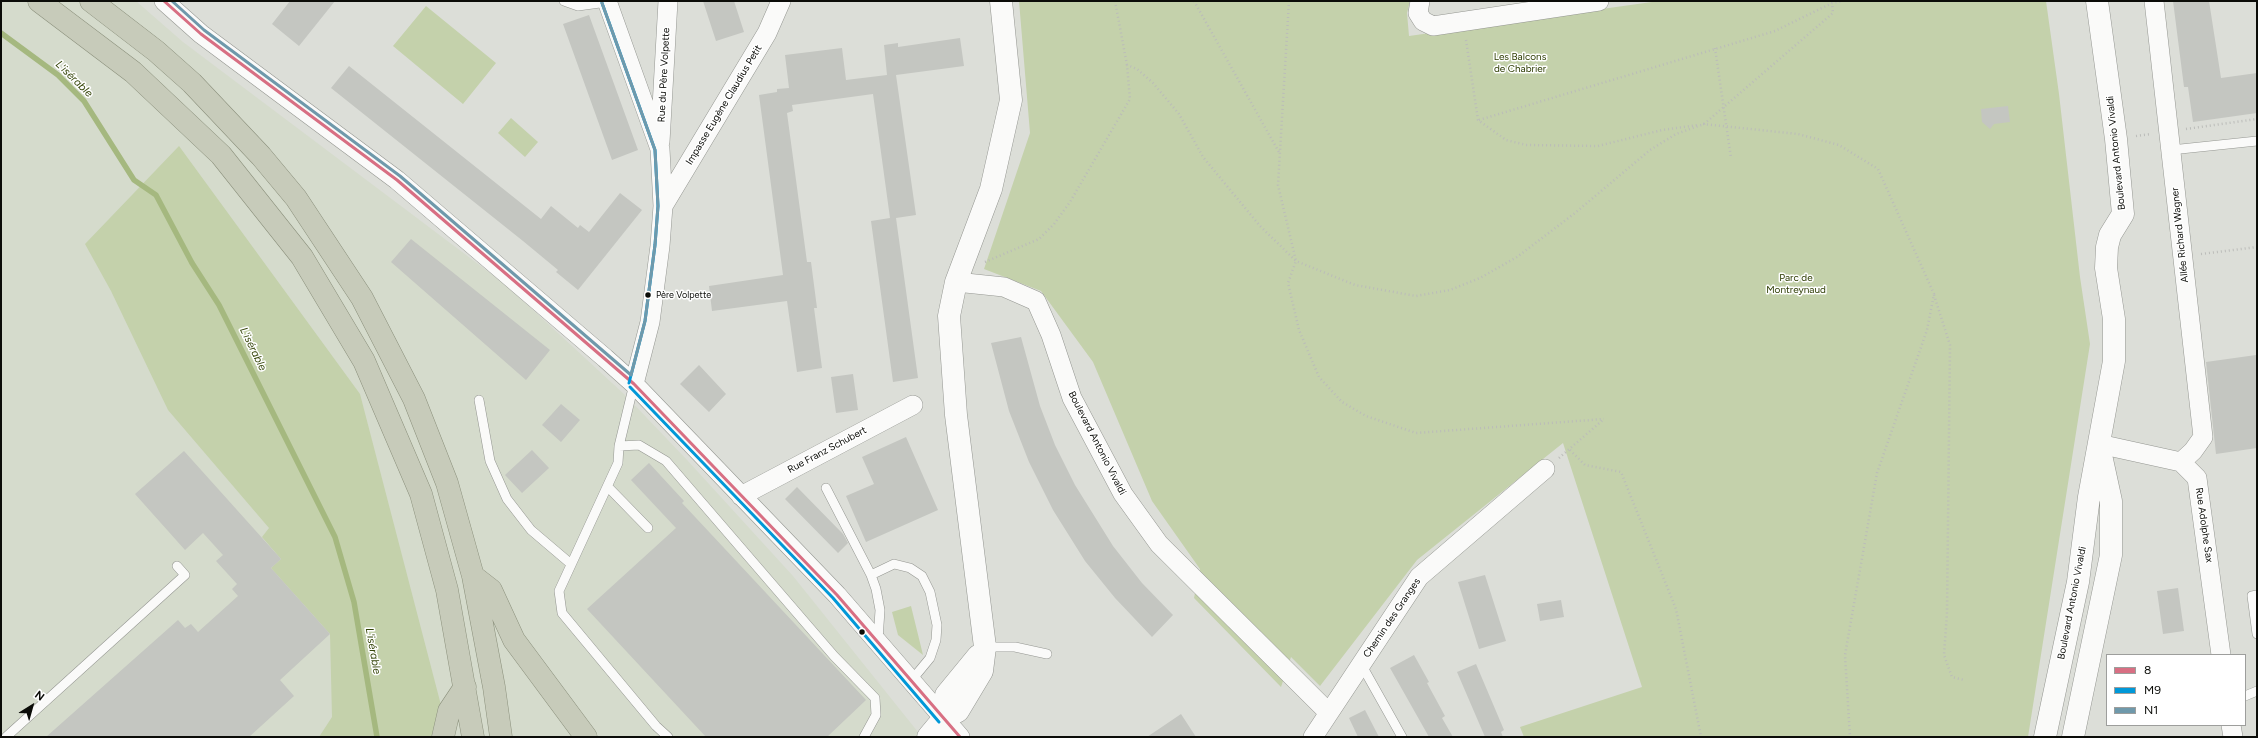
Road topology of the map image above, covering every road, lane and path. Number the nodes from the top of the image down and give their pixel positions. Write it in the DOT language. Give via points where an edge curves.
graph roads {
  1 [pos="39,1"];
  2 [pos="91,1"];
  3 [pos="164,1"];
  4 [pos="564,1"];
  5 [pos="607,1"];
  6 [pos="668,1"];
  7 [pos="781,1"];
  8 [pos="1001,1"];
  9 [pos="1115,1"];
  10 [pos="1194,1"];
  11 [pos="1289,1"];
  12 [pos="1420,1"];
  13 [pos="1599,1"];
  14 [pos="1843,1"];
  15 [pos="2097,1"];
  16 [pos="2154,1"];
  17 [pos="1832,3"];
  18 [pos="1466,45"];
  19 [pos="1715,48"];
  20 [pos="1127,65"];
  21 [pos="1724,107"];
  22 [pos="2257,119"];
  23 [pos="1478,120"];
  24 [pos="1704,124"];
  25 [pos="1727,127"];
  26 [pos="2116,139"];
  27 [pos="2170,141"];
  28 [pos="2257,141"];
  29 [pos="660,149"];
  30 [pos="1280,155"];
  31 [pos="1731,158"];
  32 [pos="663,206"];
  33 [pos="2257,247"];
  34 [pos="2183,257"];
  35 [pos="965,259"];
  36 [pos="1296,261"];
  37 [pos="956,282"];
  38 [pos="1934,294"];
  39 [pos="634,384"];
  40 [pos="479,400"];
  41 [pos="913,405"];
  42 [pos="2099,444"];
  43 [pos="619,446"];
  44 [pos="1570,450"];
  45 [pos="2181,462"];
  46 [pos="1545,469"];
  47 [pos="608,487"];
  48 [pos="826,488"];
  49 [pos="741,496"];
  50 [pos="648,528"];
  51 [pos="572,564"];
  52 [pos="177,566"];
  53 [pos="871,575"];
  54 [pos="473,576"];
  55 [pos="2257,595"];
  56 [pos="2257,634"];
  57 [pos="878,642"];
  58 [pos="985,647"];
  59 [pos="1047,654"];
  60 [pos="2222,654"];
  61 [pos="1361,664"];
  62 [pos="1964,680"];
  63 [pos="911,681"];
  64 [pos="465,687"];
  65 [pos="2257,690"];
  66 [pos="2246,696"];
  67 [pos="1329,713"];
  68 [pos="2231,726"];
  69 [pos="944,728"];
  70 [pos="6,737"];
  71 [pos="442,737"];
  72 [pos="472,737"];
  73 [pos="501,737"];
  74 [pos="586,737"];
  75 [pos="668,737"];
  76 [pos="864,737"];
  77 [pos="928,737"];
  78 [pos="960,737"];
  79 [pos="1313,737"];
  80 [pos="1402,737"];
  81 [pos="1701,737"];
  82 [pos="1850,737"];
  83 [pos="2045,737"];
  84 [pos="2074,737"];
  85 [pos="2233,737"];
  1 -- 64 [label="highway" via="133,72 221,155 302,257 364,361 421,494 447,590"];
  2 -- 54 [label="highway" via="156,51 202,93 296,198 329,246 362,298 414,398 447,482"];
  3 -- 39 [label="street" via="201,34 397,180"];
  4 -- 5 [label="lane" via="578,6"];
  5 -- 29 [label="street, Rue du Père Volpette"];
  6 -- 29 [label="street, Rue du Père Volpette"];
  7 -- 32 [label="street, Impasse Eugène Claudius Petit" via="767,33"];
  8 -- 35 [label="street" via="1011,100 991,189"];
  9 -- 20 [label="path"];
  10 -- 30 [label="path"];
  11 -- 30 [label="path"];
  12 -- 13 [label="street" via="1418,13 1423,21 1433,26"];
  14 -- 17 [label="path"];
  15 -- 26 [label="street, Boulevard Antonio Vivaldi"];
  16 -- 27 [label="street, Allée Richard Wagner"];
  17 -- 19 [label="path" via="1775,31"];
  17 -- 21 [label="path" via="1833,13"];
  18 -- 23 [label="path"];
  19 -- 21 [label="path"];
  19 -- 23 [label="path"];
  20 -- 35 [label="path" via="1130,98 1070,202 1054,224 1039,239 988,262 977,263"];
  20 -- 36 [label="path" via="1137,69 1157,88 1179,114 1203,157 1260,226"];
  21 -- 24 [label="path"];
  21 -- 25 [label="path"];
  22 -- 27 [label="path"];
  23 -- 24 [label="path" via="1506,140 1526,145 1598,146 1662,130"];
  24 -- 25 [label="path"];
  24 -- 36 [label="path" via="1676,134 1650,150 1554,230 1517,257 1480,278 1450,290 1416,296 1355,285"];
  25 -- 31 [label="path"];
  25 -- 38 [label="path" via="1798,134 1839,145 1878,168"];
  26 -- 27 [label="path"];
  26 -- 42 [label="street, Boulevard Antonio Vivaldi" via="2123,214 2106,247 2106,268 2114,319 2114,361"];
  27 -- 28 [label="lane"];
  27 -- 34 [label="street, Allée Richard Wagner"];
  29 -- 32 [label="street, Rue du Père Volpette"];
  30 -- 36 [label="path" via="1278,185"];
  32 -- 39 [label="street, Rue du Père Volpette" via="650,322"];
  33 -- 34 [label="path"];
  34 -- 45 [label="street, Allée Richard Wagner" via="2202,437 2193,451"];
  35 -- 37 [label="street"];
  36 -- 44 [label="path" via="1288,283 1298,330 1320,377 1342,402 1366,416 1416,433 1604,419"];
  37 -- 58 [label="street" via="948,316 956,415"];
  37 -- 67 [label="street, Boulevard Antonio Vivaldi" via="1004,287 1036,301 1051,335 1072,398 1123,494 1159,544"];
  38 -- 62 [label="path" via="1950,345 1947,612 1944,655 1952,677"];
  38 -- 82 [label="path" via="1927,330 1877,472 1845,655"];
  39 -- 43 [label="lane"];
  39 -- 49 [label="street"];
  40 -- 51 [label="lane" via="490,461 507,499 531,530"];
  41 -- 49 [label="street, Rue Franz Schubert"];
  42 -- 45 [label="street"];
  42 -- 83 [label="street, Boulevard Antonio Vivaldi" via="2078,582"];
  42 -- 84 [label="street, Boulevard Antonio Vivaldi" via="2111,501 2111,555"];
  43 -- 47 [label="lane" via="618,463"];
  43 -- 76 [label="lane" via="639,444 666,461 834,656 875,698 876,715"];
  44 -- 46 [label="path"];
  44 -- 81 [label="path" via="1585,465 1621,472 1676,609"];
  45 -- 60 [label="street, Rue Adolphe Sax" via="2197,478"];
  46 -- 61 [label="street, Chemin des Granges" via="1419,577"];
  47 -- 50 [label="lane"];
  47 -- 51 [label="lane"];
  48 -- 53 [label="lane"];
  49 -- 57 [label="street" via="837,595"];
  51 -- 75 [label="lane" via="558,592 562,613"];
  52 -- 70 [label="lane" via="185,576"];
  53 -- 57 [label="lane" via="880,610"];
  53 -- 63 [label="lane" via="894,564 910,568 922,576 930,592 937,625 936,640 930,658"];
  54 -- 73 [label="highway"];
  54 -- 74 [label="highway" via="491,590 514,640"];
  55 -- 56 [label="lane" via="2252,596"];
  57 -- 63 [label="street"];
  58 -- 59 [label="lane" via="1015,647"];
  58 -- 69 [label="street" via="946,695"];
  61 -- 67 [label="street, Chemin des Granges"];
  61 -- 80 [label="lane"];
  63 -- 69 [label="street"];
  64 -- 71 [label="highway" via="449,711"];
  64 -- 72 [label="highway"];
  65 -- 66 [label="lane"];
  67 -- 79 [label="street, Chemin des Granges"];
  68 -- 85 [label="street"];
  69 -- 77 [label="street"];
  69 -- 78 [label="street"];
}
